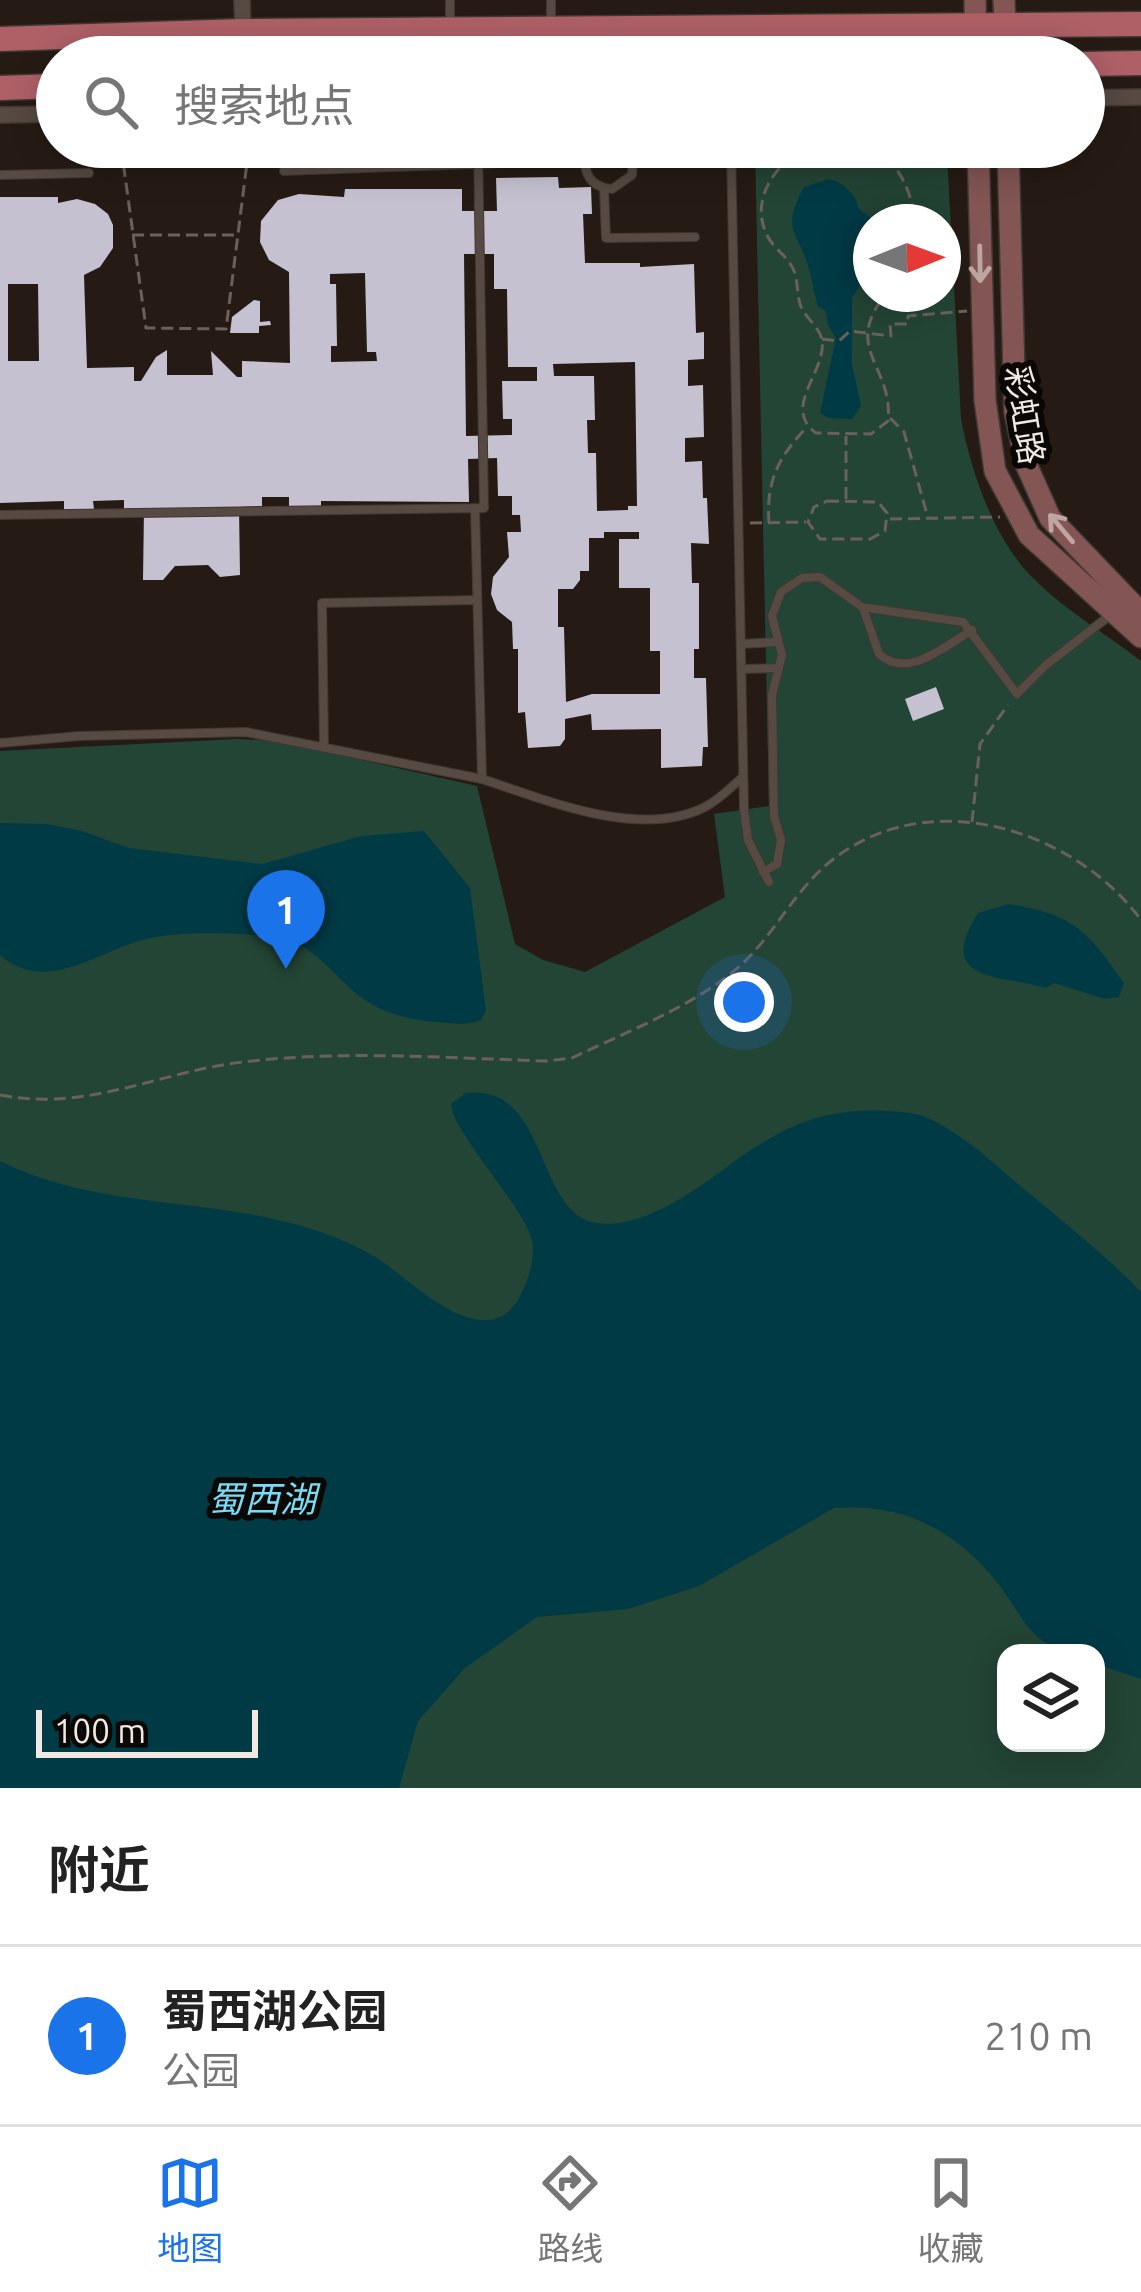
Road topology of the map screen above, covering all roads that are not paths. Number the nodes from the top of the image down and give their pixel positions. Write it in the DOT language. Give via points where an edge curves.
graph roads {
  1 [pos="242,0"];
  2 [pos="450,0"];
  3 [pos="551,0"];
  4 [pos="975,0"];
  5 [pos="1005,13"];
  6 [pos="1141,24"];
  7 [pos="975,26"];
  8 [pos="551,29"];
  9 [pos="450,30"];
  10 [pos="243,31"];
  11 [pos="91,36"];
  12 [pos="975,36"];
  13 [pos="36,38"];
  14 [pos="0,39"];
  15 [pos="1141,63"];
  16 [pos="1105,64"];
  17 [pos="36,87"];
  18 [pos="0,88"];
  19 [pos="1141,97"];
  20 [pos="1105,98"];
  21 [pos="36,114"];
  22 [pos="0,115"];
  23 [pos="366,168"];
  24 [pos="478,168"];
  25 [pos="587,168"];
  26 [pos="632,168"];
  27 [pos="731,168"];
  28 [pos="978,168"];
  29 [pos="1009,168"];
  30 [pos="284,171"];
  31 [pos="89,173"];
  32 [pos="0,175"];
  33 [pos="604,188"];
  34 [pos="695,237"];
  35 [pos="475,508"];
  36 [pos="0,515"];
  37 [pos="477,600"];
  38 [pos="862,607"];
  39 [pos="1114,612"];
  40 [pos="1141,614"];
  41 [pos="972,630"];
  42 [pos="1141,637"];
  43 [pos="779,642"];
  44 [pos="741,644"];
  45 [pos="779,668"];
  46 [pos="741,669"];
  47 [pos="0,743"];
  48 [pos="324,746"];
  49 [pos="743,777"];
  50 [pos="482,779"];
  51 [pos="763,872"];
  52 [pos="769,882"];
  1 -- 10 [label="street"];
  2 -- 9 [label="lane"];
  3 -- 8 [label="lane"];
  4 -- 7 [label="main road"];
  5 -- 6 [label="main road"];
  5 -- 7 [label="main road"];
  7 -- 8 [label="main road"];
  7 -- 12 [label="main road"];
  8 -- 9 [label="main road"];
  9 -- 10 [label="main road"];
  10 -- 11 [label="main road"];
  13 -- 14 [label="main road"];
  15 -- 16 [label="main road"];
  17 -- 18 [label="main road"];
  19 -- 20 [label="street"];
  21 -- 22 [label="street"];
  23 -- 30 [label="lane"];
  24 -- 35 [label="lane" via="484,508"];
  25 -- 33 [label="lane"];
  26 -- 33 [label="lane" via="620,187"];
  27 -- 44 [label="lane"];
  28 -- 39 [label="main road, 彩虹路, one-way" via="985,400 995,471 1030,535"];
  40 -- 29 [label="main road, 彩虹路, one-way" via="1050,518 1025,464 1015,412"];
  31 -- 32 [label="lane"];
  33 -- 34 [label="lane" via="606,238"];
  35 -- 36 [label="lane"];
  35 -- 37 [label="lane"];
  37 -- 48 [label="lane" via="322,603"];
  37 -- 50 [label="lane"];
  38 -- 41 [label="lane" via="956,619"];
  38 -- 41 [label="lane" via="879,654 901,665"];
  38 -- 43 [label="lane" via="826,579 802,578 775,600"];
  39 -- 41 [label="lane" via="1017,694"];
  39 -- 42 [label="main road, 彩虹路"];
  43 -- 44 [label="lane"];
  43 -- 45 [label="lane"];
  44 -- 46 [label="lane"];
  45 -- 46 [label="lane"];
  45 -- 51 [label="lane" via="772,695 781,851"];
  46 -- 49 [label="lane"];
  47 -- 48 [label="lane" via="246,732"];
  48 -- 50 [label="lane"];
  49 -- 50 [label="lane" via="695,811 638,817 591,814"];
  49 -- 51 [label="lane" via="748,840"];
  51 -- 52 [label="lane"];
}
